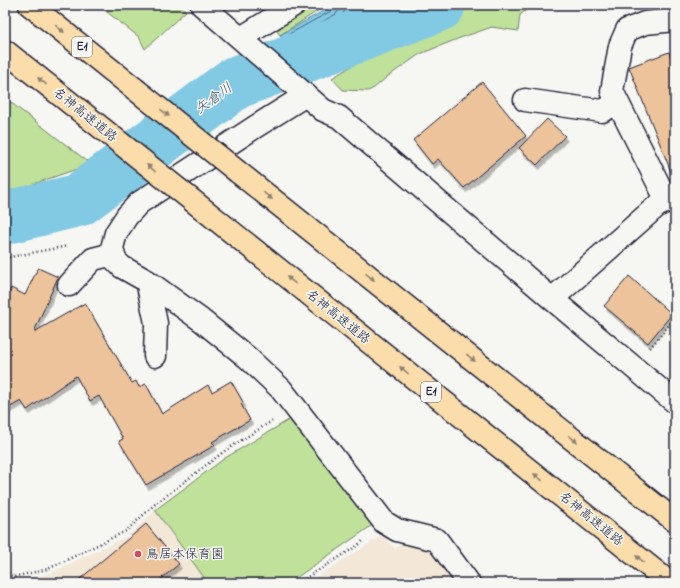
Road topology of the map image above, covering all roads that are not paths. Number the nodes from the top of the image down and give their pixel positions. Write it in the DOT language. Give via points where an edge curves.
graph roads {
  1 [pos="30,5"];
  2 [pos="202,5"];
  3 [pos="294,5"];
  4 [pos="675,20"];
  5 [pos="246,43"];
  6 [pos="5,51"];
  7 [pos="303,92"];
  8 [pos="525,100"];
  9 [pos="618,103"];
  10 [pos="671,199"];
  11 [pos="113,254"];
  12 [pos="146,281"];
  13 [pos="69,286"];
  14 [pos="552,299"];
  15 [pos="155,356"];
  16 [pos="675,402"];
  17 [pos="675,521"];
  18 [pos="469,583"];
  19 [pos="670,583"];
  1 -- 17 [label="highway, E1, one-way, bridge"];
  2 -- 5 [label="street"];
  3 -- 5 [label="street"];
  4 -- 9 [label="street" via="645,23 627,30 620,46 612,92"];
  5 -- 7 [label="street"];
  19 -- 6 [label="highway, 名神高速道路 / E1, one-way, bridge"];
  7 -- 11 [label="street" via="255,127 139,203 116,233"];
  7 -- 14 [label="street" via="323,110 339,117"];
  8 -- 9 [label="street" via="602,111"];
  9 -- 10 [label="street"];
  10 -- 14 [label="street" via="657,206"];
  11 -- 12 [label="street" via="122,267"];
  11 -- 13 [label="street" via="93,259"];
  12 -- 15 [label="street" via="156,323"];
  12 -- 18 [label="street" via="201,320 281,389 384,522 397,530 436,540"];
  14 -- 16 [label="street"];
}
